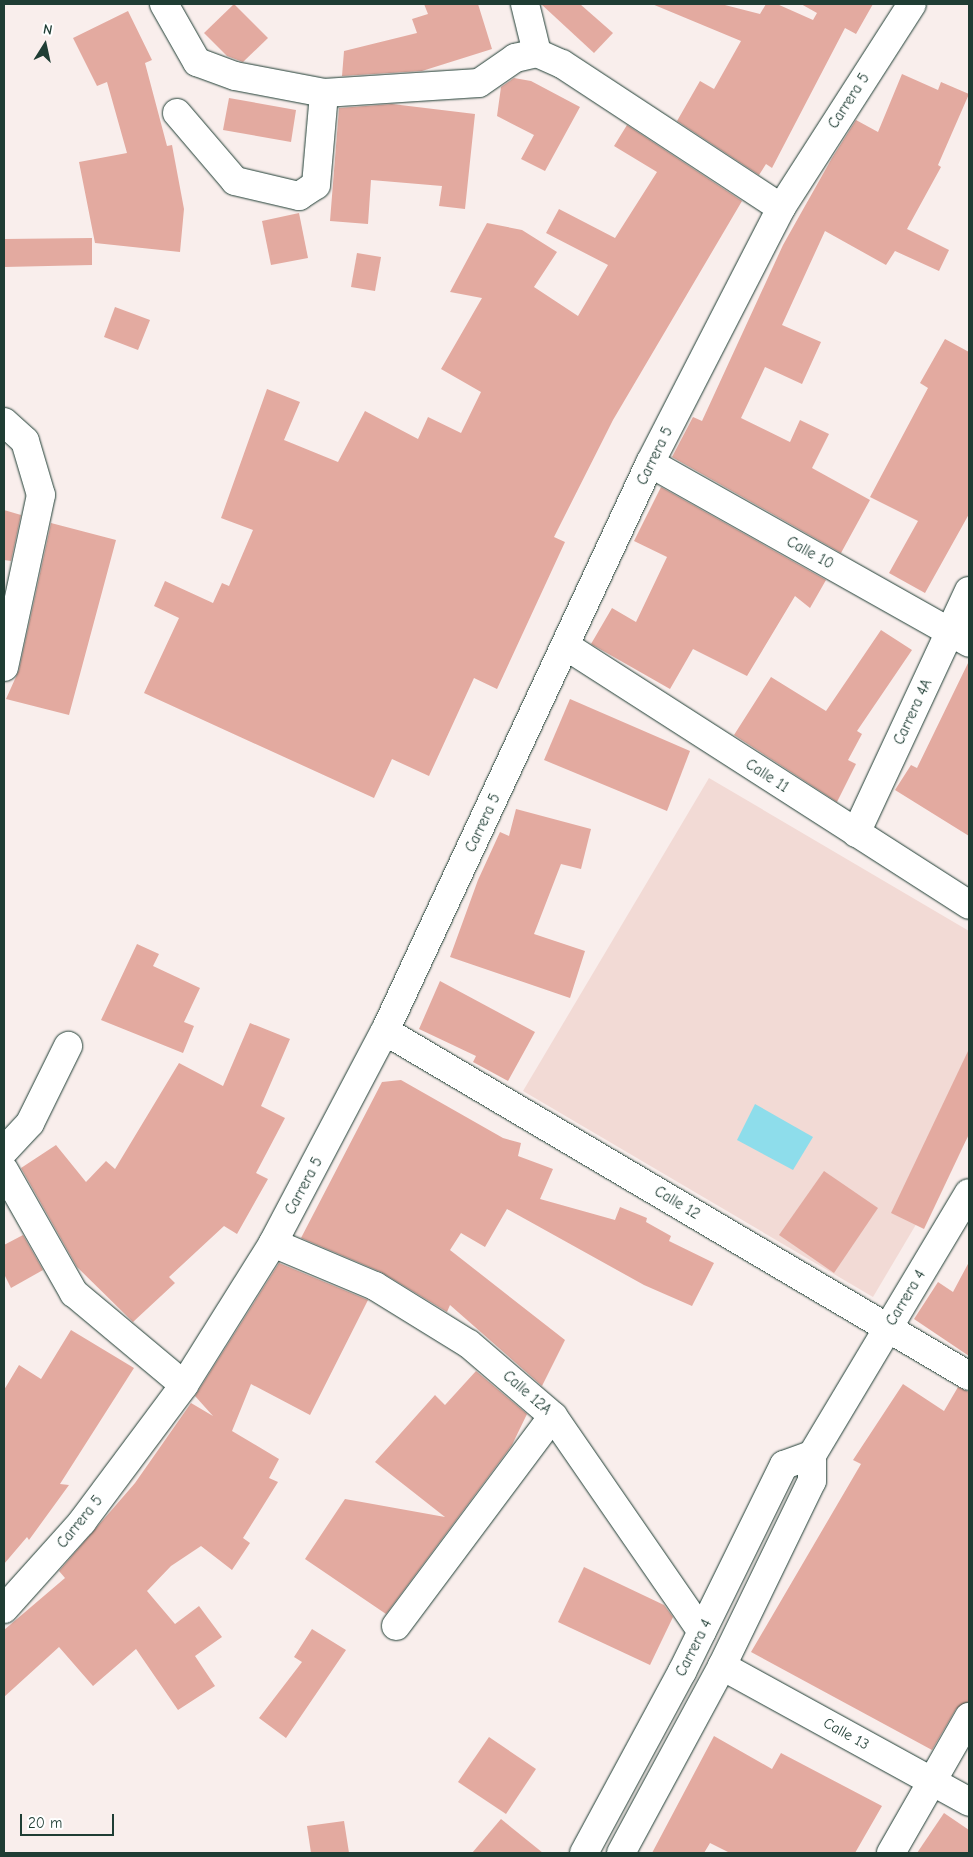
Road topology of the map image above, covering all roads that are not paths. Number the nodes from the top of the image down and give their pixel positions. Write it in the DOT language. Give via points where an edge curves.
graph roads {
  1 [pos="164,4"];
  2 [pos="525,4"];
  3 [pos="912,4"];
  4 [pos="537,53"];
  5 [pos="324,93"];
  6 [pos="177,113"];
  7 [pos="780,208"];
  8 [pos="4,422"];
  9 [pos="650,463"];
  10 [pos="969,591"];
  11 [pos="960,638"];
  12 [pos="566,646"];
  13 [pos="4,667"];
  14 [pos="856,833"];
  15 [pos="969,905"];
  16 [pos="385,1031"];
  17 [pos="68,1046"];
  18 [pos="4,1151"];
  19 [pos="4,1170"];
  20 [pos="969,1193"];
  21 [pos="273,1243"];
  22 [pos="888,1328"];
  23 [pos="969,1376"];
  24 [pos="184,1385"];
  25 [pos="553,1416"];
  26 [pos="812,1455"];
  27 [pos="4,1610"];
  28 [pos="396,1626"];
  29 [pos="702,1632"];
  30 [pos="722,1666"];
  31 [pos="969,1717"];
  32 [pos="930,1780"];
  33 [pos="969,1802"];
  34 [pos="584,1853"];
  35 [pos="621,1853"];
  36 [pos="891,1853"];
  1 -- 5 [label="street" via="197,62 235,76"];
  2 -- 4 [label="street"];
  3 -- 7 [label="street, Carrera 5"];
  4 -- 5 [label="street" via="515,58 479,83"];
  4 -- 7 [label="street" via="651,121"];
  5 -- 6 [label="street" via="316,185 299,196 235,181"];
  7 -- 9 [label="street, Carrera 5"];
  8 -- 13 [label="street" via="25,441 41,494"];
  9 -- 11 [label="street, Calle 10"];
  9 -- 12 [label="street, Carrera 5"];
  10 -- 11 [label="street, Carrera 4A"];
  11 -- 14 [label="street, Carrera 4A"];
  12 -- 14 [label="street, Calle 11"];
  12 -- 16 [label="street, Carrera 5"];
  14 -- 15 [label="street, Calle 11"];
  16 -- 21 [label="street, Carrera 5"];
  16 -- 22 [label="street, Calle 12"];
  17 -- 18 [label="street" via="30,1123"];
  19 -- 24 [label="street" via="74,1293"];
  20 -- 22 [label="street, Carrera 4"];
  21 -- 24 [label="street, Carrera 5"];
  21 -- 25 [label="street, Calle 12A" via="383,1291 469,1344"];
  22 -- 23 [label="street, Calle 12"];
  22 -- 26 [label="street, Carrera 4"];
  24 -- 27 [label="street, Carrera 5" via="82,1522"];
  25 -- 28 [label="street"];
  25 -- 29 [label="street, Calle 12A"];
  26 -- 29 [label="street, Carrera 4" via="784,1465"];
  26 -- 30 [label="street" via="812,1481"];
  29 -- 34 [label="street, Carrera 4"];
  30 -- 32 [label="street, Calle 13"];
  30 -- 35 [label="street"];
  31 -- 32 [label="street"];
  32 -- 33 [label="street, Calle 13"];
  32 -- 36 [label="street"];
}
